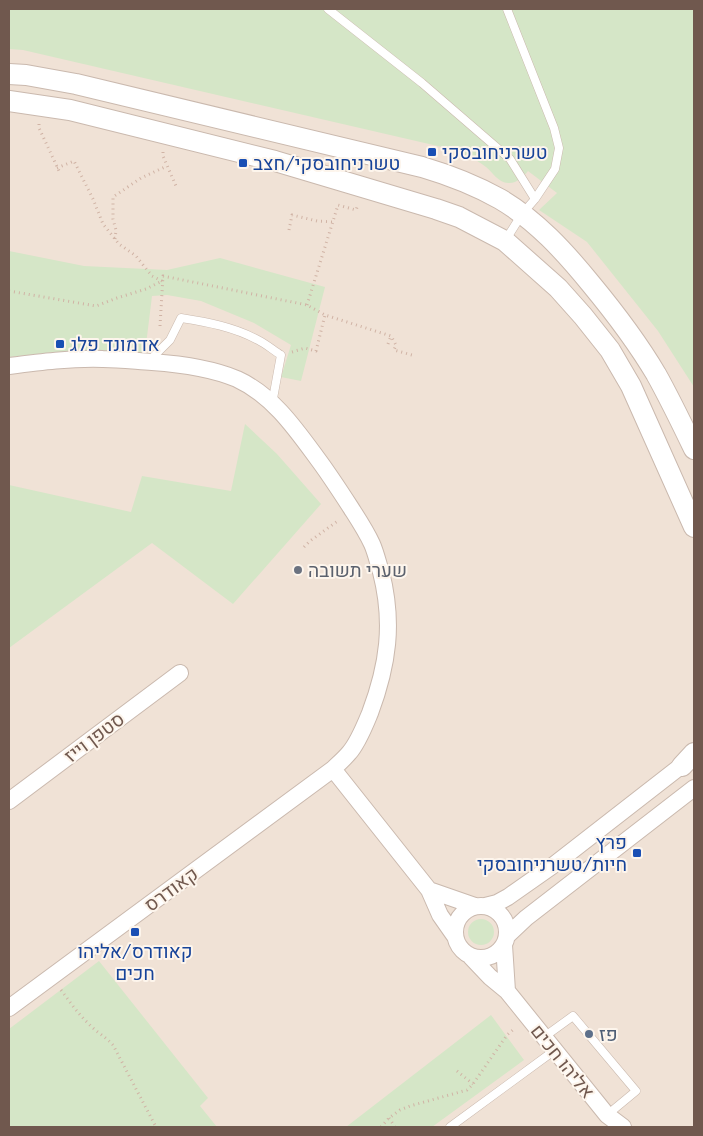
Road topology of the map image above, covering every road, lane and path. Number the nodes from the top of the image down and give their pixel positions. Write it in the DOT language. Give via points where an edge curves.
graph roads {
  1 [pos="328,9"];
  2 [pos="507,9"];
  3 [pos="9,74"];
  4 [pos="9,101"];
  5 [pos="41,105"];
  6 [pos="164,160"];
  7 [pos="167,166"];
  8 [pos="57,168"];
  9 [pos="60,174"];
  10 [pos="176,186"];
  11 [pos="535,198"];
  12 [pos="357,208"];
  13 [pos="522,214"];
  14 [pos="333,222"];
  15 [pos="289,230"];
  16 [pos="115,239"];
  17 [pos="505,241"];
  18 [pos="162,280"];
  19 [pos="9,291"];
  20 [pos="307,305"];
  21 [pos="325,315"];
  22 [pos="160,324"];
  23 [pos="357,325"];
  24 [pos="356,330"];
  25 [pos="391,336"];
  26 [pos="388,344"];
  27 [pos="304,348"];
  28 [pos="412,355"];
  29 [pos="148,362"];
  30 [pos="9,366"];
  31 [pos="272,404"];
  32 [pos="694,449"];
  33 [pos="352,510"];
  34 [pos="694,526"];
  35 [pos="304,547"];
  36 [pos="180,673"];
  37 [pos="690,758"];
  38 [pos="333,769"];
  39 [pos="694,788"];
  40 [pos="9,801"];
  41 [pos="555,864"];
  42 [pos="582,876"];
  43 [pos="429,890"];
  44 [pos="480,906"];
  45 [pos="454,935"];
  46 [pos="506,940"];
  47 [pos="471,957"];
  48 [pos="52,977"];
  49 [pos="507,991"];
  50 [pos="9,1008"];
  51 [pos="528,1018"];
  52 [pos="544,1037"];
  53 [pos="555,1050"];
  54 [pos="457,1072"];
  55 [pos="473,1084"];
  56 [pos="608,1115"];
  57 [pos="389,1118"];
  58 [pos="156,1127"];
  59 [pos="381,1127"];
  60 [pos="395,1127"];
  61 [pos="450,1127"];
  62 [pos="623,1127"];
  1 -- 11 [label="lane" via="422,83 510,159"];
  2 -- 11 [label="lane" via="559,148 555,169"];
  3 -- 13 [label="street" via="76,84 422,167 473,185"];
  4 -- 5 [label="street"];
  5 -- 8 [label="path" via="39,128"];
  5 -- 17 [label="street" via="275,160 459,217"];
  6 -- 7 [label="path"];
  7 -- 10 [label="path"];
  7 -- 16 [label="path" via="113,196"];
  8 -- 9 [label="path"];
  8 -- 16 [label="path" via="74,161 103,224"];
  11 -- 13 [label="lane"];
  12 -- 14 [label="path" via="338,205"];
  13 -- 17 [label="lane"];
  13 -- 32 [label="street" via="556,243 630,335 655,374"];
  14 -- 15 [label="path" via="292,215"];
  14 -- 20 [label="path"];
  16 -- 18 [label="path" via="136,256 152,276"];
  17 -- 34 [label="street" via="558,288 610,350 634,394"];
  18 -- 19 [label="path" via="146,289 96,306"];
  18 -- 20 [label="path" via="163,276"];
  18 -- 22 [label="path"];
  20 -- 21 [label="path"];
  21 -- 23 [label="path"];
  21 -- 27 [label="path" via="316,351"];
  23 -- 24 [label="path"];
  23 -- 25 [label="path"];
  25 -- 26 [label="path"];
  25 -- 28 [label="path" via="396,344 394,350"];
  29 -- 30 [label="street" via="103,358"];
  29 -- 31 [label="street" via="218,372 261,393"];
  29 -- 31 [label="lane" via="170,340 181,318 232,329 281,355"];
  31 -- 33 [label="street" via="303,440"];
  33 -- 35 [label="path"];
  33 -- 38 [label="street" via="372,543 378,563 387,600 388,643 384,669 366,723 350,752"];
  36 -- 40 [label="street, סטפן וייז"];
  37 -- 41 [label="street"];
  38 -- 43 [label="street"];
  38 -- 48 [label="street, קאודרס"];
  39 -- 42 [label="street"];
  41 -- 42 [label="street" via="568,864"];
  41 -- 44 [label="street" via="508,898"];
  42 -- 46 [label="street" via="526,918"];
  43 -- 44 [label="street"];
  43 -- 45 [label="street" via="440,915"];
  44 -- 45 [label="street" via="465,911 458,919"];
  44 -- 46 [label="street" via="495,910 502,916 506,924"];
  45 -- 47 [label="street" via="458,945"];
  46 -- 47 [label="street" via="490,957"];
  46 -- 49 [label="street"];
  47 -- 49 [label="street, אליהו חכים"];
  48 -- 50 [label="street, קאודרס"];
  48 -- 58 [label="path" via="76,1011 113,1045"];
  49 -- 51 [label="street, אליהו חכים"];
  51 -- 52 [label="street, אליהו חכים"];
  51 -- 55 [label="path" via="506,1035"];
  52 -- 53 [label="street, אליהו חכים"];
  52 -- 56 [label="lane" via="573,1016 636,1091"];
  53 -- 56 [label="street, אליהו חכים"];
  53 -- 61 [label="lane"];
  54 -- 55 [label="path"];
  55 -- 57 [label="path" via="464,1092 410,1106"];
  56 -- 62 [label="street, אליהו חכים"];
  57 -- 59 [label="path"];
  57 -- 60 [label="path"];
}
